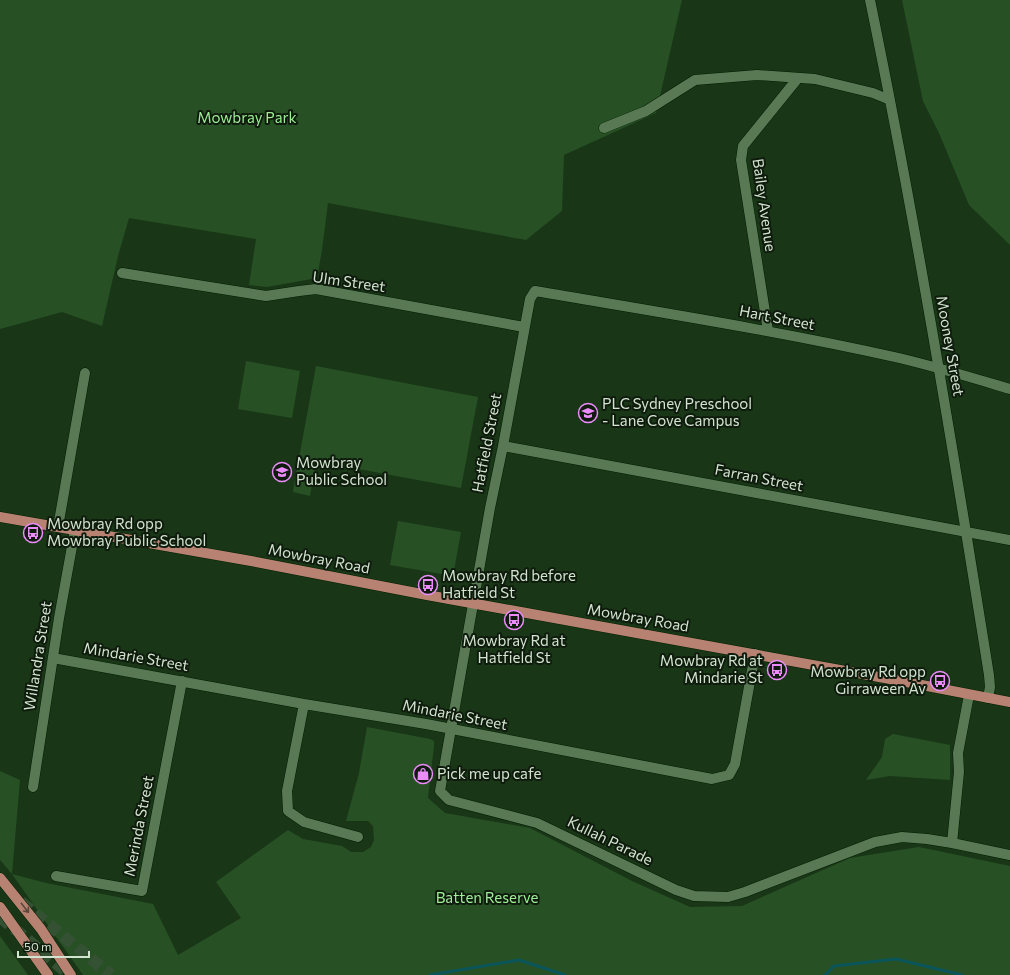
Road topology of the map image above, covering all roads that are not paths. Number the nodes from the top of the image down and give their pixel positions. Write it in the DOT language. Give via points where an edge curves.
graph roads {
  1 [pos="870,0"];
  2 [pos="798,78"];
  3 [pos="890,100"];
  4 [pos="604,128"];
  5 [pos="122,273"];
  6 [pos="535,291"];
  7 [pos="524,327"];
  8 [pos="768,331"];
  9 [pos="939,368"];
  10 [pos="86,373"];
  11 [pos="1010,389"];
  12 [pos="503,446"];
  13 [pos="0,517"];
  14 [pos="58,527"];
  15 [pos="75,530"];
  16 [pos="966,532"];
  17 [pos="1010,540"];
  18 [pos="473,603"];
  19 [pos="755,654"];
  20 [pos="53,658"];
  21 [pos="182,681"];
  22 [pos="968,695"];
  23 [pos="988,698"];
  24 [pos="1010,702"];
  25 [pos="304,704"];
  26 [pos="450,729"];
  27 [pos="33,787"];
  28 [pos="358,837"];
  29 [pos="952,843"];
  30 [pos="1010,855"];
  31 [pos="56,876"];
  32 [pos="0,878"];
  33 [pos="0,907"];
  34 [pos="48,975"];
  35 [pos="71,975"];
  1 -- 3 [label="street, Mooney Street"];
  2 -- 3 [label="street" via="815,79 874,93"];
  2 -- 4 [label="street" via="757,75 695,80 646,111"];
  2 -- 8 [label="street, Bailey Avenue" via="743,146 741,160"];
  3 -- 9 [label="street, Mooney Street"];
  5 -- 7 [label="street, Ulm Street" via="266,296 316,290"];
  6 -- 7 [label="street, Hatfield Street" via="530,300"];
  6 -- 8 [label="street, Hart Street"];
  7 -- 12 [label="street, Hatfield Street"];
  8 -- 9 [label="street, Hart Street"];
  9 -- 11 [label="street, Hart Street"];
  9 -- 16 [label="street, Mooney Street"];
  10 -- 14 [label="street"];
  12 -- 16 [label="street, Farran Street"];
  12 -- 18 [label="street, Hatfield Street"];
  13 -- 14 [label="main road, Mowbray Road"];
  14 -- 15 [label="main road, Mowbray Road"];
  15 -- 18 [label="main road, Mowbray Road"];
  15 -- 20 [label="street, Willandra Street"];
  16 -- 17 [label="street, Farran Street"];
  16 -- 23 [label="street, Mooney Street" via="989,675"];
  18 -- 19 [label="main road, Mowbray Road"];
  18 -- 26 [label="street, Kullah Parade"];
  19 -- 22 [label="main road, Mowbray Road"];
  19 -- 26 [label="street, Mindarie Street" via="735,764 729,775 712,779"];
  20 -- 21 [label="street, Mindarie Street"];
  20 -- 27 [label="street, Willandra Street"];
  21 -- 25 [label="street, Mindarie Street"];
  21 -- 31 [label="street, Merinda Street" via="142,891"];
  22 -- 23 [label="main road, Mowbray Road"];
  22 -- 29 [label="street" via="958,753 959,772"];
  23 -- 24 [label="main road, Mowbray Road"];
  25 -- 26 [label="street, Mindarie Street"];
  25 -- 28 [label="street" via="287,791 288,811 304,822"];
  26 -- 29 [label="street, Kullah Parade" via="440,791 449,800 538,823 676,890 694,896 728,897 745,892 875,842 902,837"];
  29 -- 30 [label="street"];
  32 -- 35 [label="main road, one-way" via="36,923"];
  33 -- 34 [label="main road"];
}
